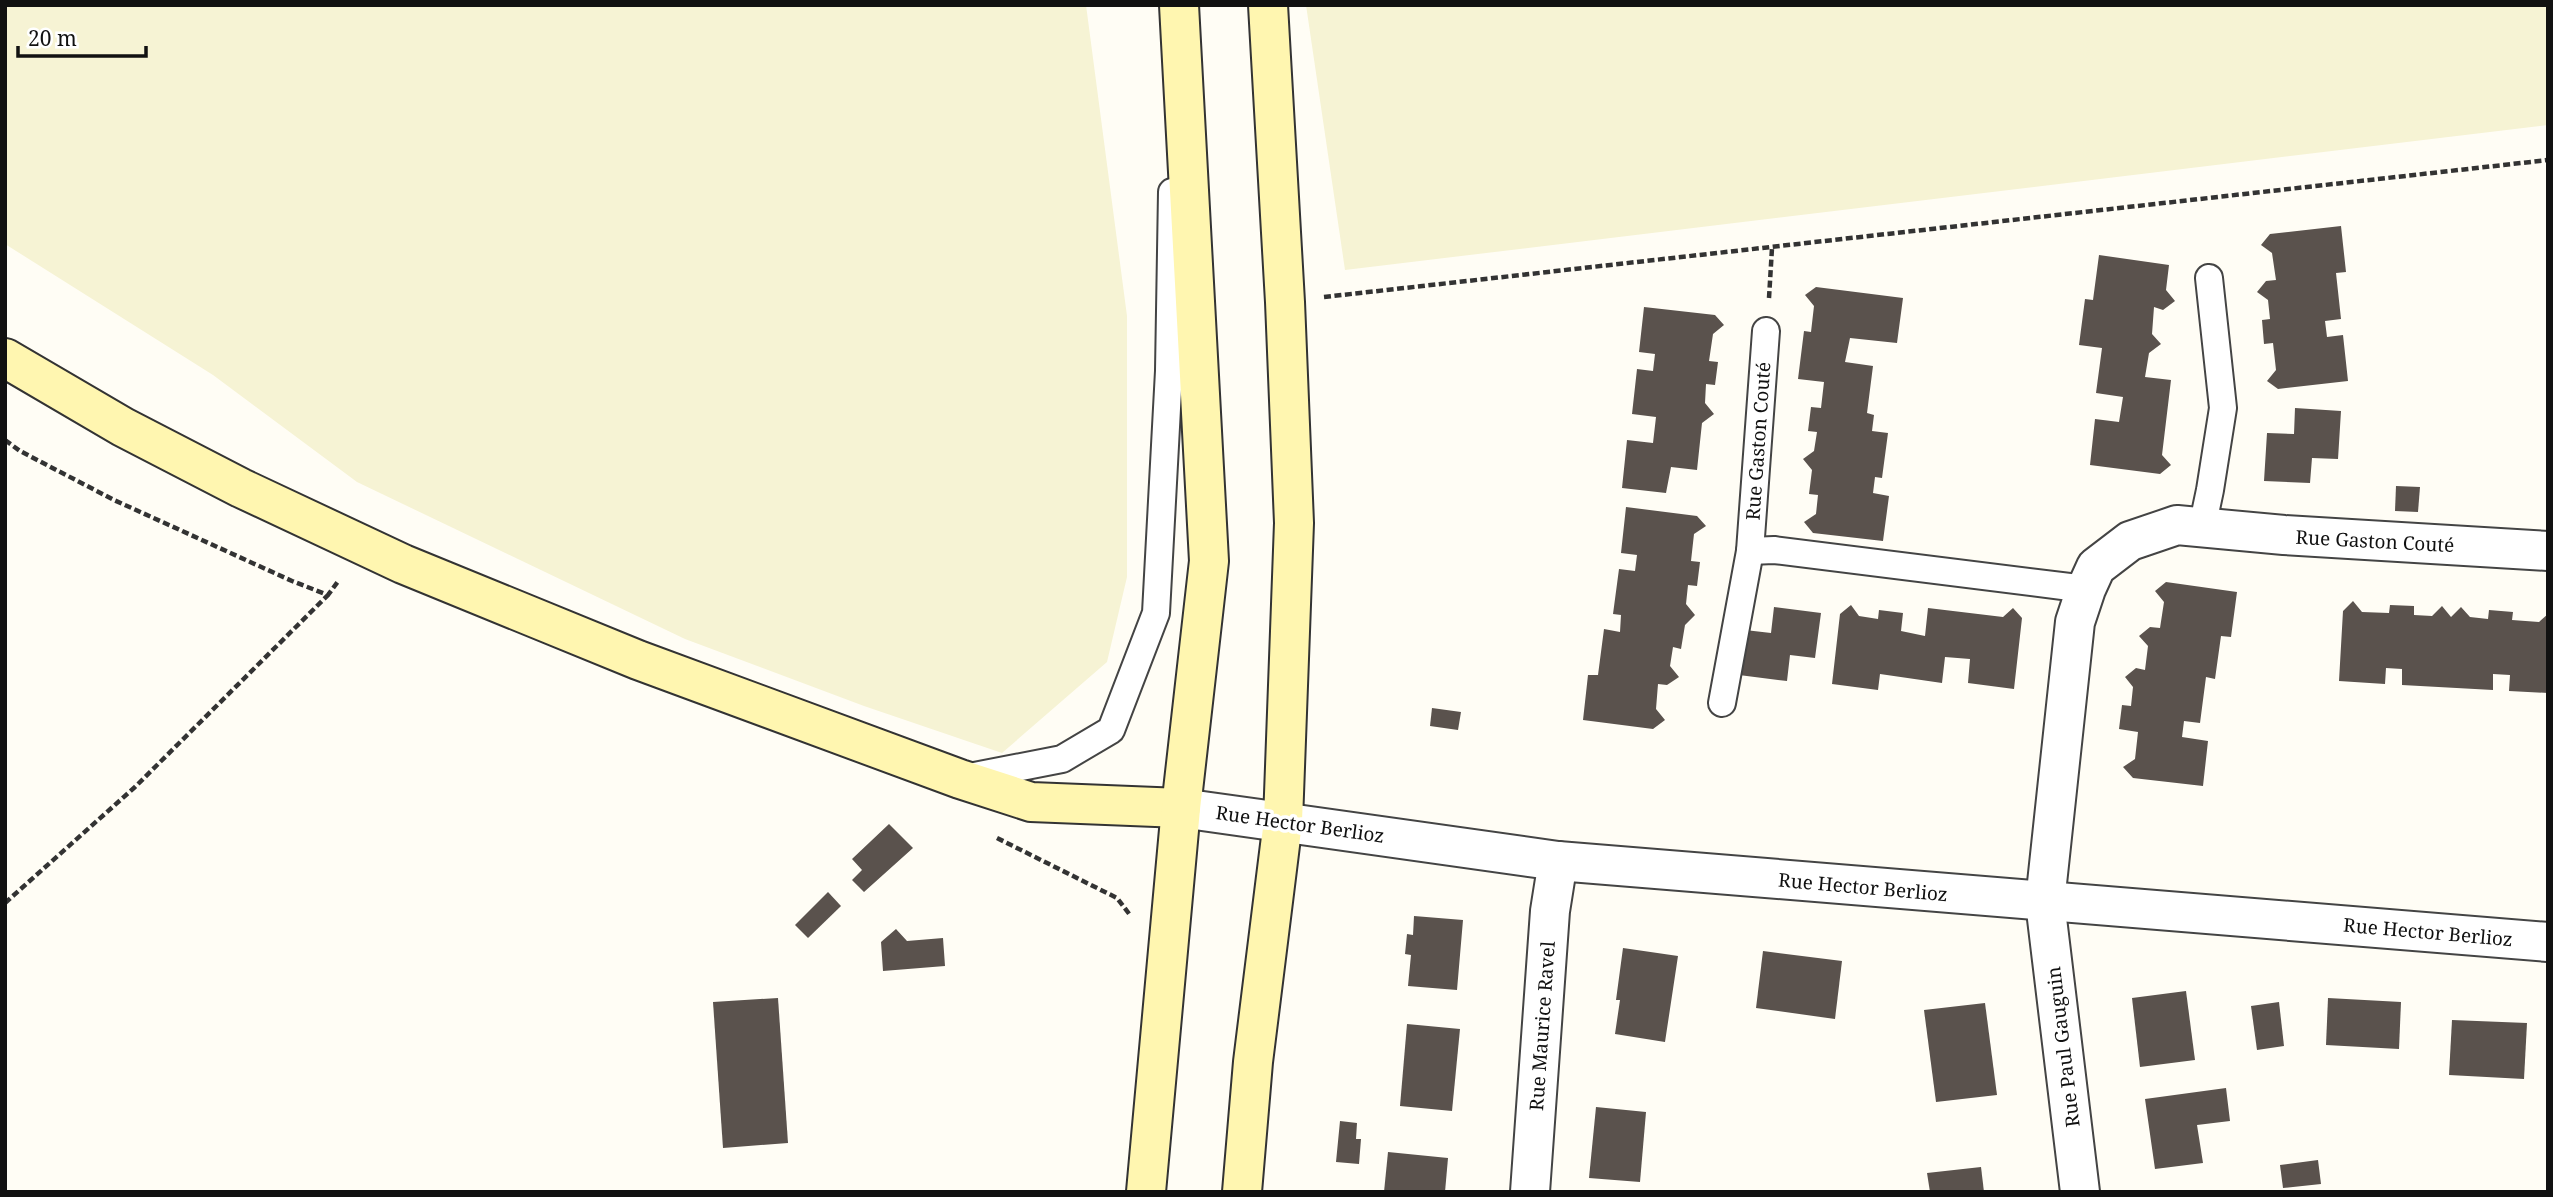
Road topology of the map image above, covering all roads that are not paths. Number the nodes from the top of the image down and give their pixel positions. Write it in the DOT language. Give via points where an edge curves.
graph roads {
  1 [pos="1177,5"];
  2 [pos="1268,5"];
  3 [pos="2209,278"];
  4 [pos="1766,331"];
  5 [pos="5,358"];
  6 [pos="2202,528"];
  7 [pos="1750,551"];
  8 [pos="2548,551"];
  9 [pos="2086,589"];
  10 [pos="1722,704"];
  11 [pos="960,779"];
  12 [pos="1181,808"];
  13 [pos="1283,821"];
  14 [pos="1558,861"];
  15 [pos="2045,902"];
  16 [pos="2548,942"];
  17 [pos="1146,1192"];
  18 [pos="1242,1192"];
  19 [pos="1530,1192"];
  20 [pos="2080,1192"];
  1 -- 11 [label="lane" via="1169,371 1156,613 1111,730 1062,760"];
  1 -- 12 [label="main road" via="1209,561"];
  2 -- 13 [label="main road" via="1294,523"];
  3 -- 6 [label="lane" via="2223,408"];
  4 -- 7 [label="lane, Rue Gaston Couté"];
  5 -- 11 [label="main road" via="123,427 363,546 638,660"];
  6 -- 8 [label="street, Rue Gaston Couté"];
  6 -- 9 [label="street, Rue Gaston Couté" via="2177,525 2130,541 2096,567"];
  7 -- 9 [label="lane" via="1774,550"];
  7 -- 10 [label="lane, Rue Gaston Couté"];
  9 -- 15 [label="street, Rue Gaston Couté" via="2075,622"];
  11 -- 12 [label="main road" via="1031,802"];
  12 -- 13 [label="street, Rue Hector Berlioz"];
  12 -- 17 [label="main road"];
  13 -- 14 [label="street, Rue Hector Berlioz"];
  13 -- 18 [label="main road"];
  14 -- 15 [label="street, Rue Hector Berlioz"];
  14 -- 19 [label="street, Rue Maurice Ravel" via="1550,911"];
  15 -- 16 [label="street, Rue Hector Berlioz"];
  15 -- 20 [label="street, Rue Paul Gauguin"];
}
